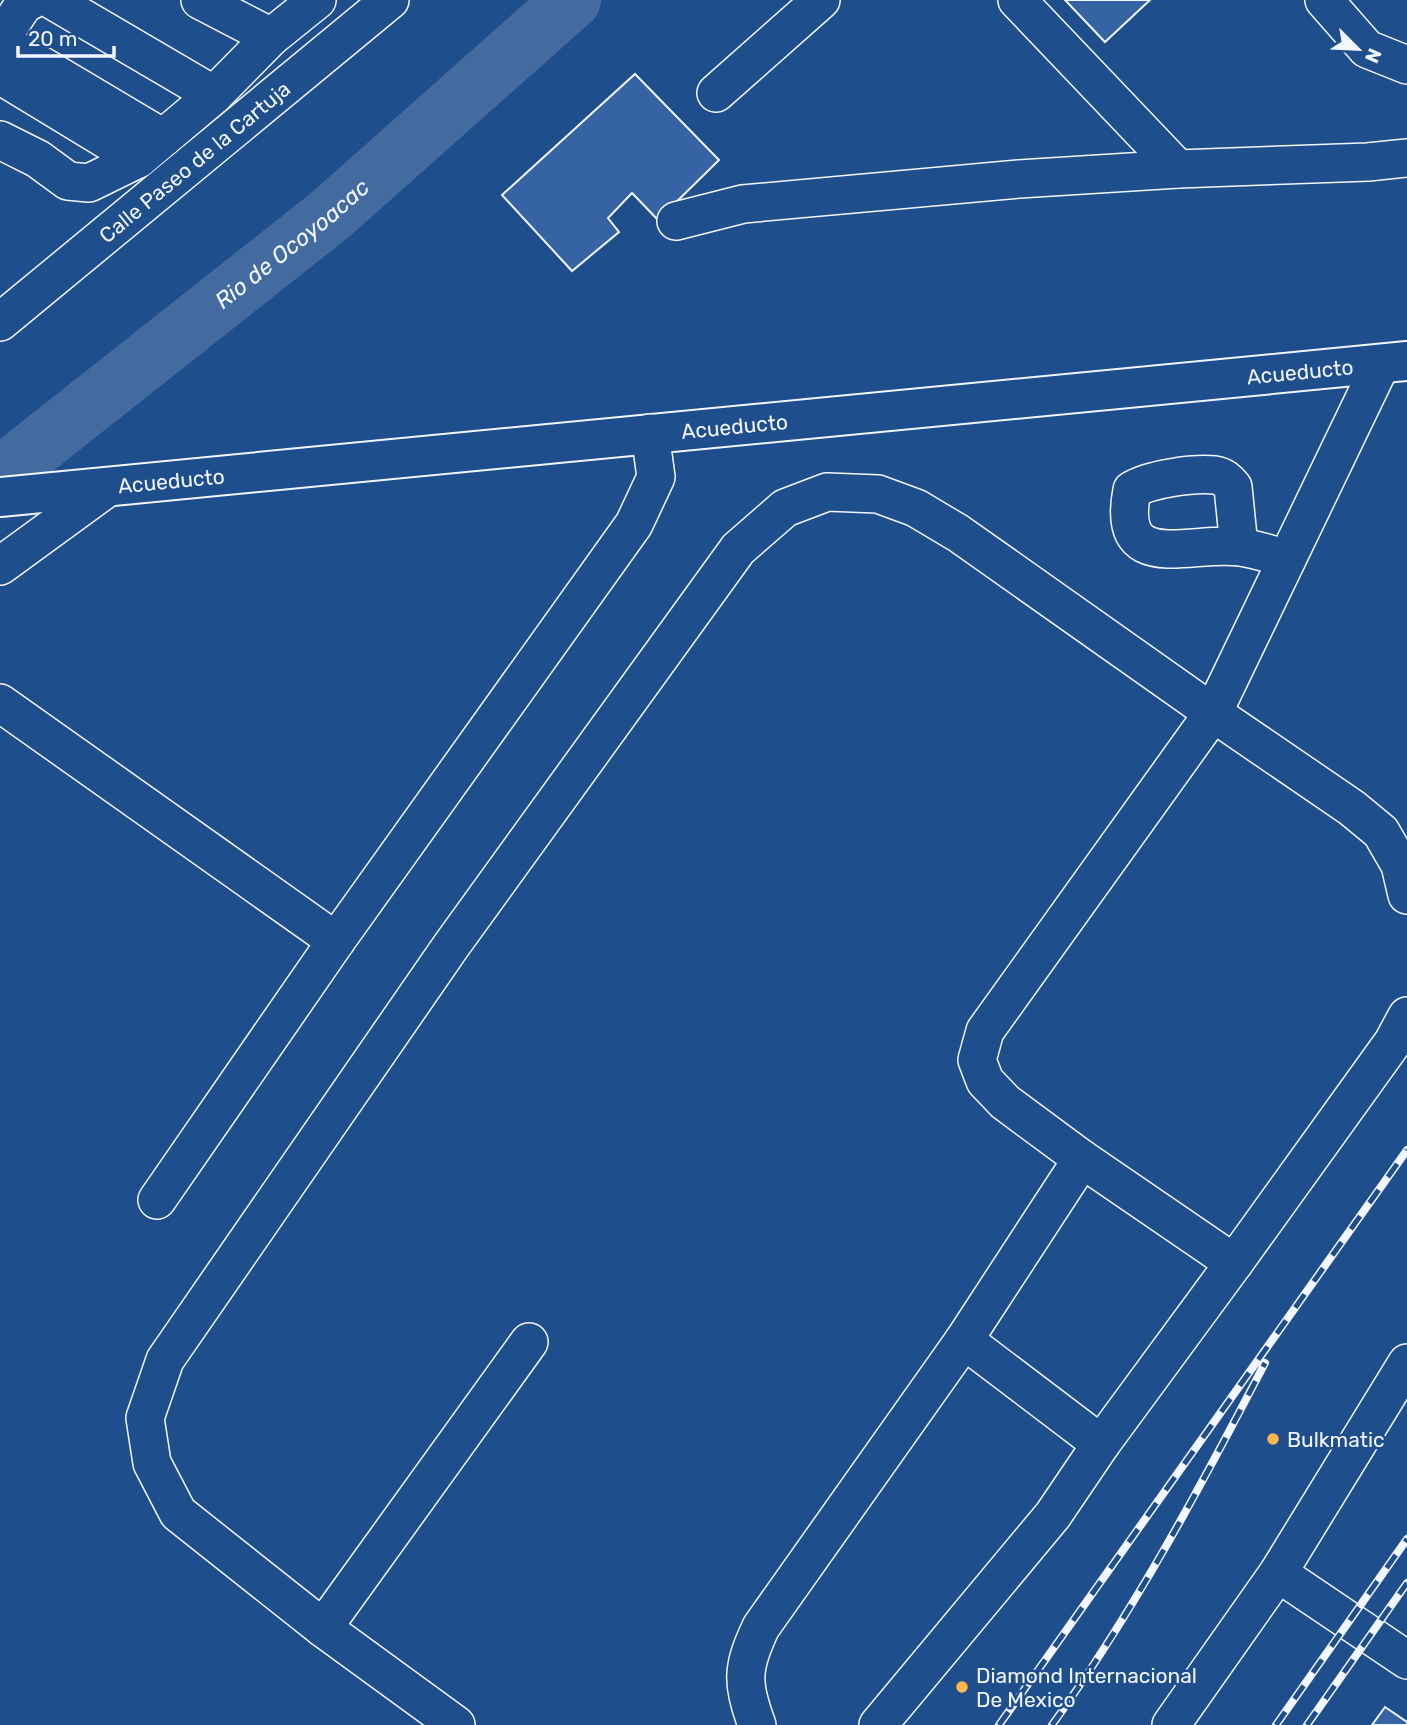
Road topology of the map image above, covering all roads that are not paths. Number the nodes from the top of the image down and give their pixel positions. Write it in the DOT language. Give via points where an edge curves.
graph roads {
  1 [pos="32,0"];
  2 [pos="52,0"];
  3 [pos="200,0"];
  4 [pos="317,0"];
  5 [pos="390,0"];
  6 [pos="821,0"];
  7 [pos="1017,0"];
  8 [pos="1324,0"];
  9 [pos="271,37"];
  10 [pos="0,40"];
  11 [pos="1407,65"];
  12 [pos="0,71"];
  13 [pos="716,93"];
  14 [pos="214,95"];
  15 [pos="0,140"];
  16 [pos="150,149"];
  17 [pos="1407,158"];
  18 [pos="1178,169"];
  19 [pos="676,221"];
  20 [pos="3,317"];
  21 [pos="1394,363"];
  22 [pos="650,433"];
  23 [pos="107,488"];
  24 [pos="0,497"];
  25 [pos="1240,547"];
  26 [pos="1287,559"];
  27 [pos="0,566"];
  28 [pos="0,703"];
  29 [pos="1213,713"];
  30 [pos="1407,895"];
  31 [pos="336,941"];
  32 [pos="1407,1016"];
  33 [pos="1082,1159"];
  34 [pos="157,1200"];
  35 [pos="1234,1263"];
  36 [pos="964,1340"];
  37 [pos="529,1342"];
  38 [pos="1407,1363"];
  39 [pos="1101,1444"];
  40 [pos="1278,1573"];
  41 [pos="323,1628"];
  42 [pos="1407,1660"];
  43 [pos="456,1725"];
  44 [pos="757,1725"];
  45 [pos="878,1725"];
  46 [pos="1171,1725"];
  1 -- 10 [label="street" via="24,4"];
  2 -- 14 [label="street"];
  3 -- 9 [label="street"];
  4 -- 9 [label="street"];
  5 -- 20 [label="street, Calle Paseo de la Cartuja"];
  6 -- 13 [label="street"];
  7 -- 18 [label="street"];
  8 -- 11 [label="street" via="1367,49"];
  9 -- 14 [label="street"];
  10 -- 16 [label="street"];
  12 -- 16 [label="street" via="8,80"];
  14 -- 16 [label="street"];
  15 -- 16 [label="street" via="68,181 89,183"];
  17 -- 18 [label="street"];
  18 -- 19 [label="street" via="756,202"];
  21 -- 22 [label="main road, Acueducto"];
  21 -- 26 [label="street"];
  22 -- 23 [label="main road, Acueducto"];
  22 -- 31 [label="street" via="656,477 634,524"];
  23 -- 24 [label="main road, Acueducto"];
  23 -- 27 [label="street"];
  25 -- 26 [label="street"];
  26 -- 29 [label="street"];
  28 -- 31 [label="street"];
  29 -- 30 [label="street" via="1381,832 1400,865"];
  29 -- 33 [label="street" via="985,1031 977,1060 985,1081 1005,1102"];
  29 -- 41 [label="street" via="958,533 916,508 878,494 827,492 785,508 738,549 451,946 165,1360 145,1418 152,1463 178,1513"];
  31 -- 34 [label="street"];
  32 -- 35 [label="street"];
  33 -- 35 [label="street"];
  33 -- 36 [label="street"];
  35 -- 39 [label="street"];
  36 -- 39 [label="street"];
  36 -- 44 [label="street" via="761,1627 748,1655 744,1681"];
  37 -- 41 [label="street"];
  38 -- 40 [label="street"];
  39 -- 45 [label="street" via="1053,1515"];
  40 -- 42 [label="street"];
  40 -- 46 [label="street"];
  41 -- 43 [label="street"];
}
